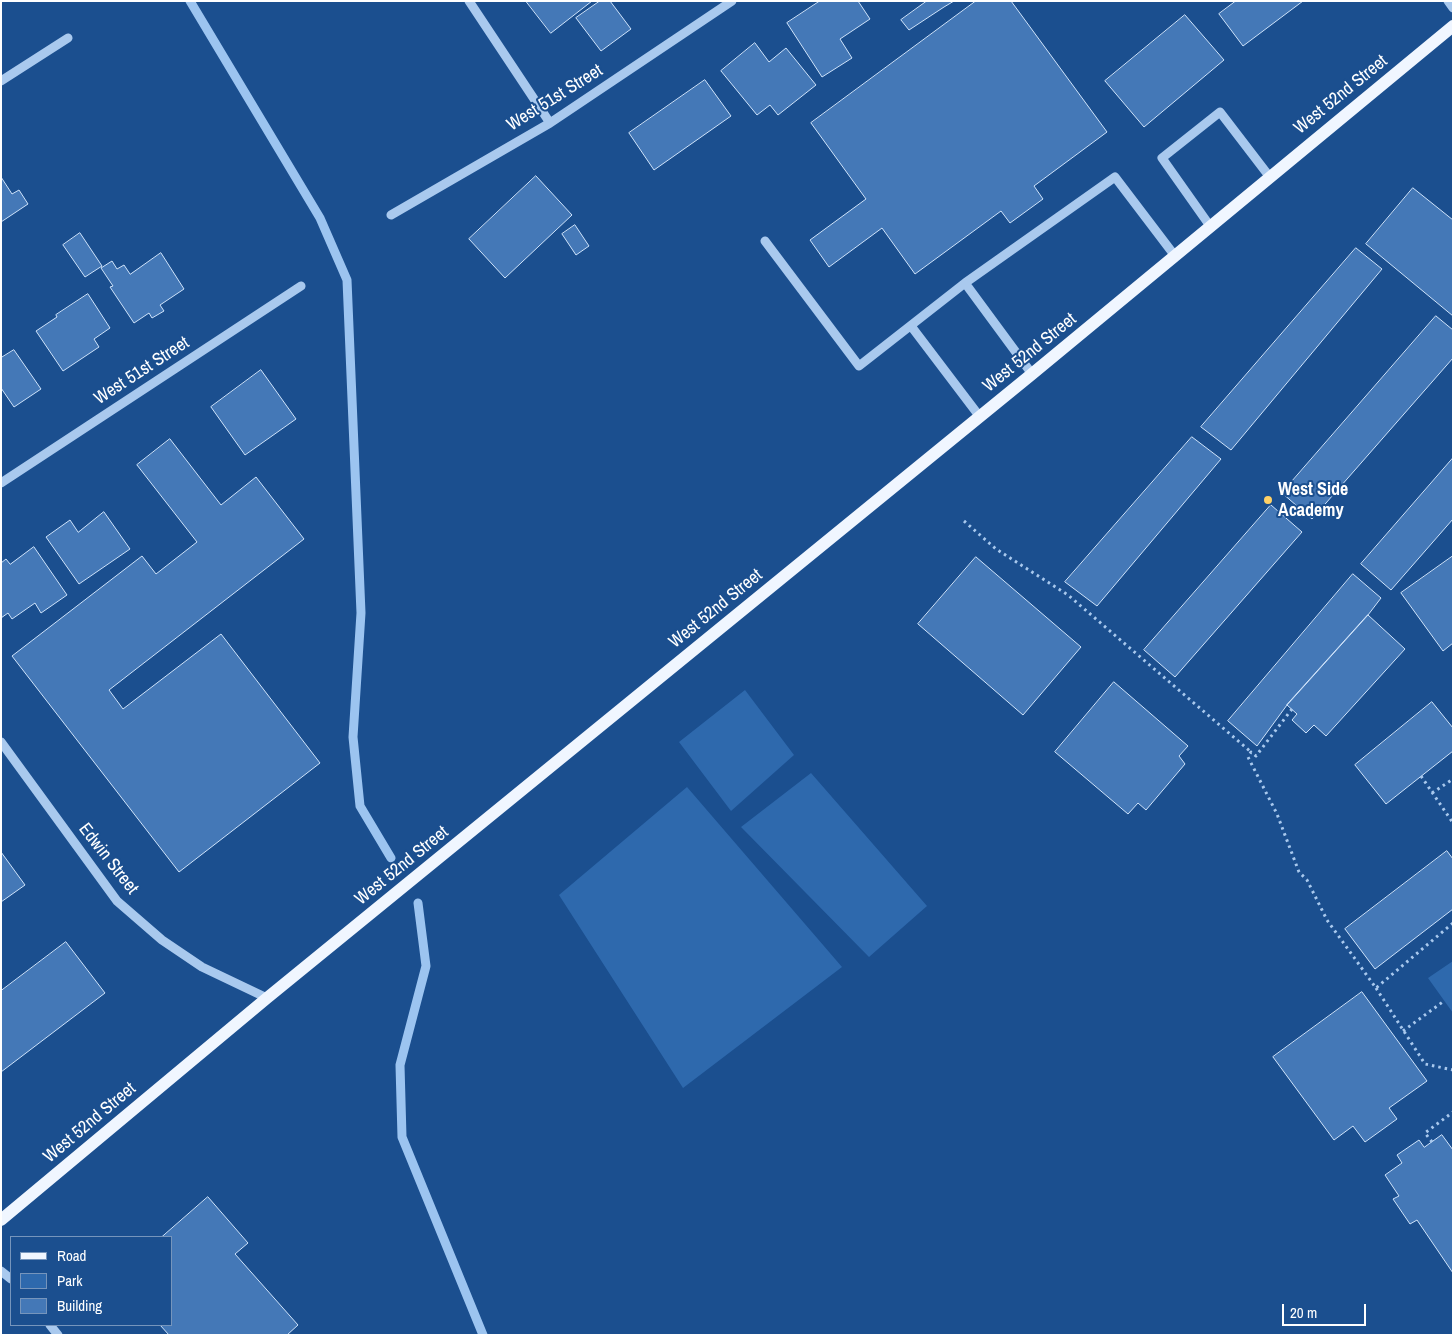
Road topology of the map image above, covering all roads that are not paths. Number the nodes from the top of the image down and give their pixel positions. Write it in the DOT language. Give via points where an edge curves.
graph roads {
  1 [pos="469,1"];
  2 [pos="732,1"];
  3 [pos="1448,1"];
  4 [pos="1453,8"];
  5 [pos="1453,26"];
  6 [pos="68,38"];
  7 [pos="1,81"];
  8 [pos="550,123"];
  9 [pos="1270,176"];
  10 [pos="391,215"];
  11 [pos="1210,226"];
  12 [pos="765,241"];
  13 [pos="1175,256"];
  14 [pos="966,283"];
  15 [pos="301,286"];
  16 [pos="911,326"];
  17 [pos="1032,374"];
  18 [pos="980,417"];
  19 [pos="1,483"];
  20 [pos="1,742"];
  21 [pos="267,998"];
  22 [pos="1,1220"];
  1 -- 8 [label="street"];
  2 -- 8 [label="street, West 51st Street"];
  3 -- 4 [label="street"];
  5 -- 9 [label="main road, West 52nd Street"];
  6 -- 7 [label="street"];
  8 -- 10 [label="street, West 51st Street"];
  9 -- 11 [label="main road, West 52nd Street"];
  9 -- 11 [label="street" via="1220,112 1162,158"];
  11 -- 13 [label="main road, West 52nd Street"];
  12 -- 16 [label="street" via="859,366"];
  13 -- 14 [label="street" via="1114,177"];
  13 -- 17 [label="main road, West 52nd Street"];
  14 -- 16 [label="street"];
  14 -- 17 [label="street"];
  15 -- 19 [label="street, West 51st Street"];
  16 -- 18 [label="street"];
  17 -- 18 [label="main road, West 52nd Street"];
  18 -- 21 [label="main road, West 52nd Street"];
  20 -- 21 [label="street, Edwin Street" via="117,901 162,940 202,967"];
  21 -- 22 [label="main road, West 52nd Street"];
}
